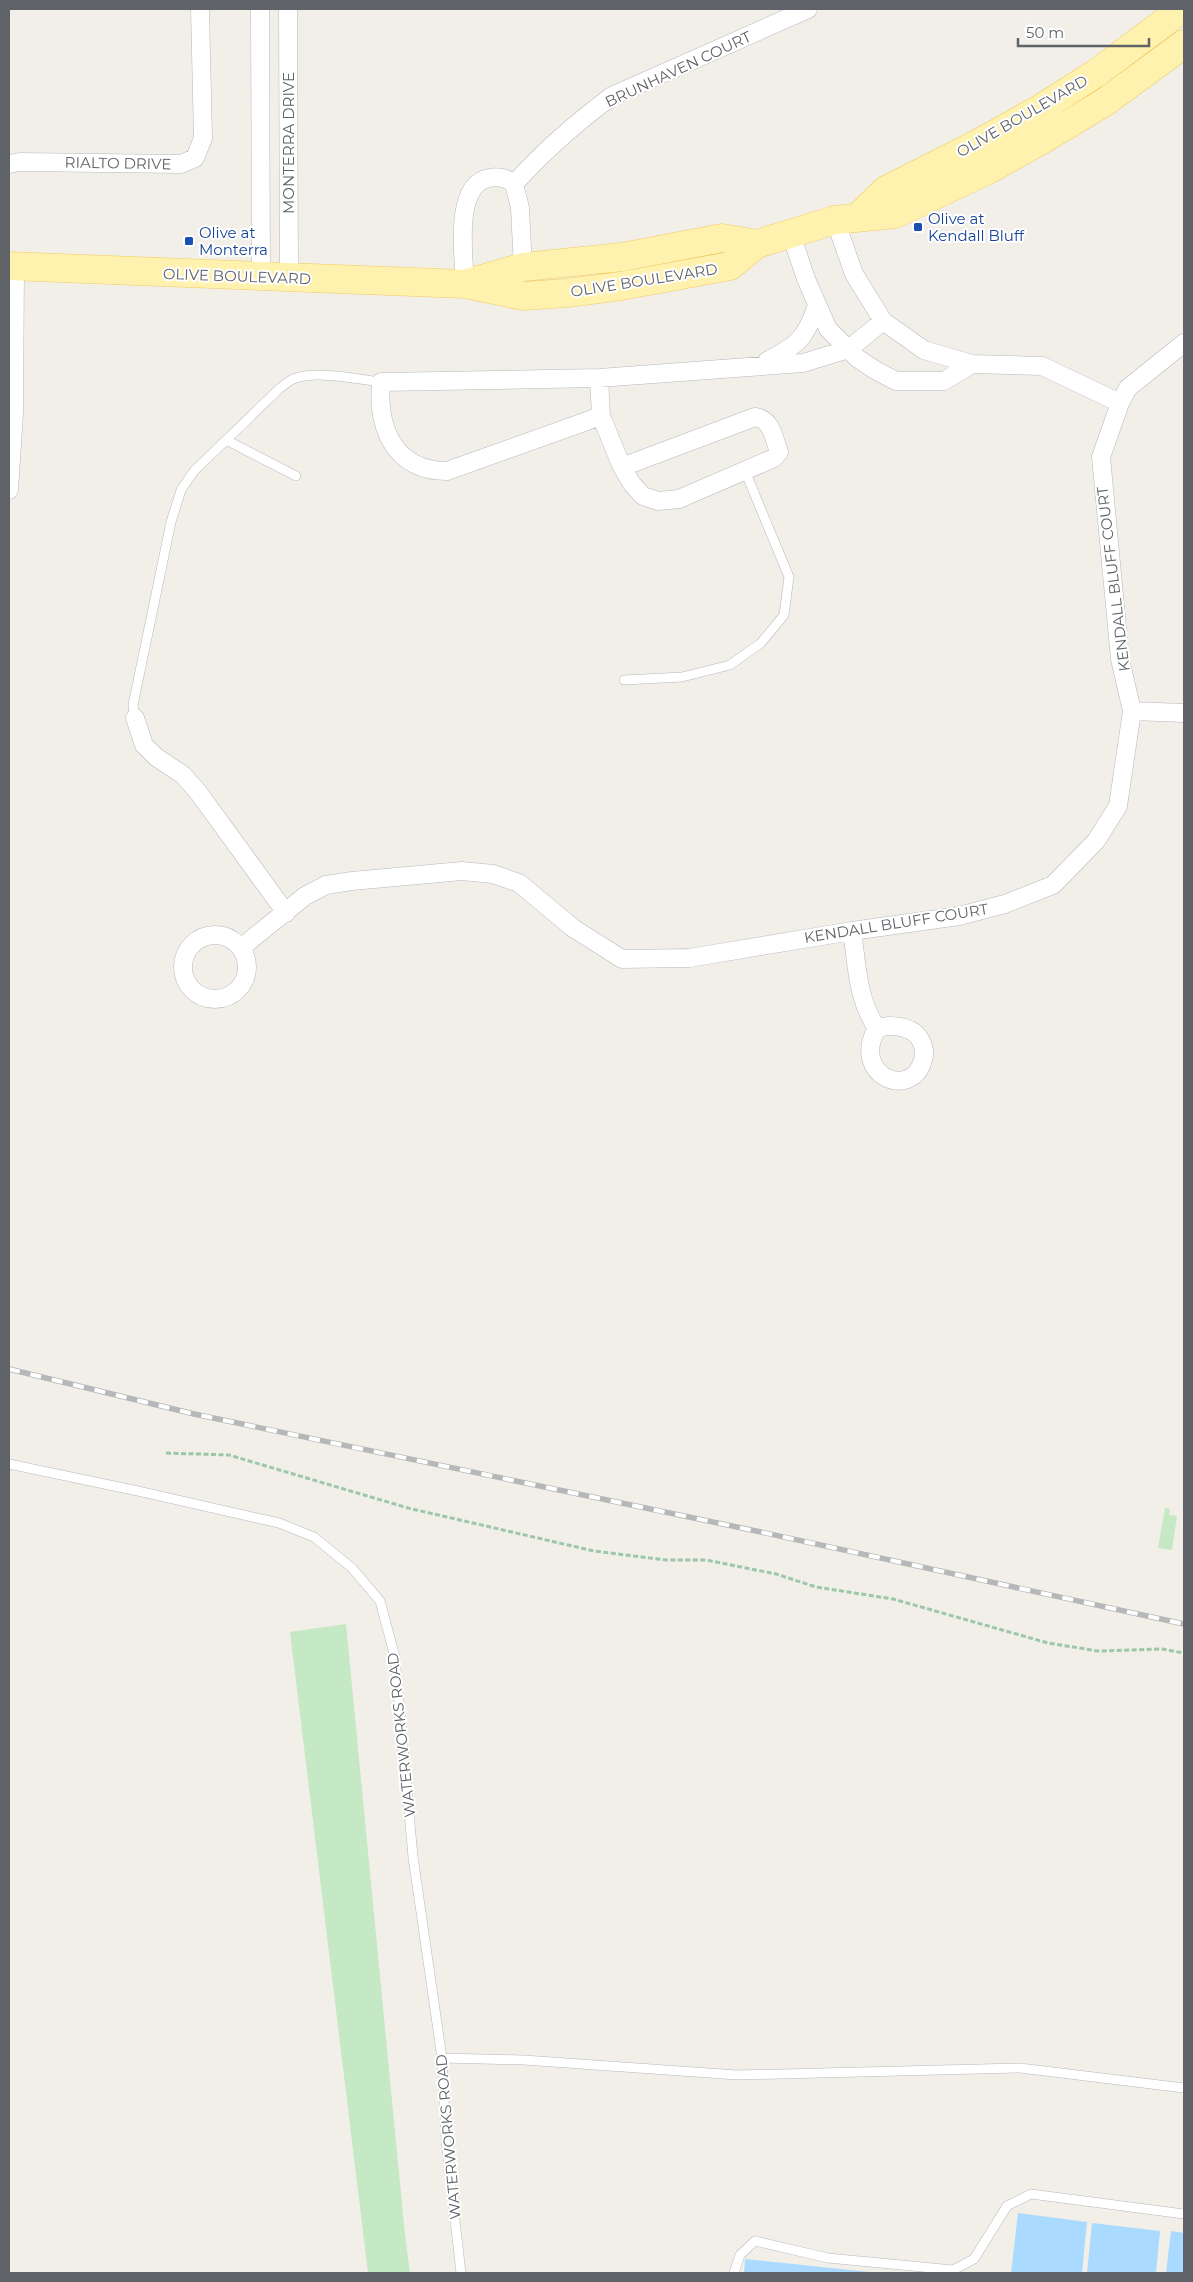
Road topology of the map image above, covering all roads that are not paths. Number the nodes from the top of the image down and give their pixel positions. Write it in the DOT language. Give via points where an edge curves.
graph roads {
  1 [pos="200,9"];
  2 [pos="260,9"];
  3 [pos="288,9"];
  4 [pos="808,9"];
  5 [pos="1182,9"];
  6 [pos="1184,44"];
  7 [pos="9,164"];
  8 [pos="514,184"];
  9 [pos="846,218"];
  10 [pos="791,234"];
  11 [pos="757,244"];
  12 [pos="12,266"];
  13 [pos="523,267"];
  14 [pos="261,276"];
  15 [pos="289,278"];
  16 [pos="465,284"];
  17 [pos="817,304"];
  18 [pos="883,321"];
  19 [pos="1184,342"];
  20 [pos="849,349"];
  21 [pos="761,364"];
  22 [pos="972,364"];
  23 [pos="598,378"];
  24 [pos="381,382"];
  25 [pos="1120,403"];
  26 [pos="600,416"];
  27 [pos="226,440"];
  28 [pos="622,467"];
  29 [pos="745,471"];
  30 [pos="296,476"];
  31 [pos="9,490"];
  32 [pos="624,680"];
  33 [pos="1132,711"];
  34 [pos="1184,713"];
  35 [pos="135,718"];
  36 [pos="286,913"];
  37 [pos="852,931"];
  38 [pos="242,947"];
  39 [pos="877,1028"];
  40 [pos="9,1464"];
  41 [pos="442,2058"];
  42 [pos="1184,2088"];
  43 [pos="1184,2214"];
  44 [pos="461,2273"];
  45 [pos="734,2273"];
  1 -- 7 [label="street, RIALTO DRIVE" via="203,138 195,158 181,164"];
  2 -- 14 [label="street, MONTERRA DRIVE"];
  3 -- 15 [label="street, MONTERRA DRIVE"];
  4 -- 8 [label="street, BRUNHAVEN COURT" via="612,96 557,142"];
  5 -- 9 [label="main road, OLIVE BOULEVARD" via="1095,74 1038,110 886,190"];
  6 -- 9 [label="main road, OLIVE BOULEVARD" via="1105,102 990,169 896,214"];
  8 -- 13 [label="street" via="520,208"];
  8 -- 16 [label="street" via="493,177 483,179 470,190 465,203"];
  9 -- 10 [label="main road, OLIVE BOULEVARD"];
  9 -- 18 [label="street" via="854,274"];
  10 -- 11 [label="main road, OLIVE BOULEVARD"];
  10 -- 17 [label="street"];
  11 -- 13 [label="main road, OLIVE BOULEVARD" via="722,238 622,257"];
  11 -- 16 [label="main road, OLIVE BOULEVARD" via="730,266 612,287 523,296"];
  12 -- 14 [label="main road, OLIVE BOULEVARD"];
  12 -- 31 [label="street" via="14,414"];
  13 -- 16 [label="main road, OLIVE BOULEVARD"];
  14 -- 15 [label="main road, OLIVE BOULEVARD"];
  15 -- 16 [label="main road, OLIVE BOULEVARD"];
  17 -- 20 [label="street" via="828,329"];
  17 -- 21 [label="street" via="810,327 798,342"];
  18 -- 20 [label="street"];
  18 -- 22 [label="street" via="924,350"];
  19 -- 25 [label="street, KENDALL BLUFF COURT" via="1128,388"];
  20 -- 21 [label="street" via="803,363"];
  20 -- 22 [label="street" via="875,370 896,381 944,381"];
  21 -- 23 [label="street"];
  22 -- 25 [label="street" via="1042,366"];
  23 -- 24 [label="street"];
  23 -- 26 [label="street"];
  24 -- 26 [label="street" via="381,412 396,451 408,461 433,471 448,471"];
  24 -- 27 [label="lane" via="322,376 293,379"];
  25 -- 33 [label="street, KENDALL BLUFF COURT" via="1101,457 1120,659"];
  26 -- 28 [label="street"];
  27 -- 30 [label="lane"];
  27 -- 35 [label="lane" via="194,470 181,490 171,522 133,705"];
  28 -- 29 [label="street" via="643,496 658,501 679,499"];
  28 -- 29 [label="street" via="755,417 762,418 768,422 779,452 774,458"];
  29 -- 32 [label="lane" via="788,577 784,615 761,643 730,665 682,677"];
  33 -- 34 [label="street"];
  33 -- 37 [label="street, KENDALL BLUFF COURT" via="1118,806 1096,841 1053,886 1005,904 959,916"];
  35 -- 36 [label="street" via="144,745 183,775 198,792"];
  36 -- 37 [label="street, KENDALL BLUFF COURT" via="304,896 326,886 462,871 493,874 519,883 573,928 622,959 689,958"];
  36 -- 38 [label="street, KENDALL BLUFF COURT"];
  37 -- 39 [label="street" via="861,996"];
  40 -- 41 [label="lane, WATERWORKS ROAD" via="279,1524 314,1537 352,1568 380,1602 395,1657 413,1857"];
  41 -- 42 [label="lane" via="524,2060 737,2075 1020,2068"];
  41 -- 44 [label="lane, WATERWORKS ROAD" via="446,2141"];
  43 -- 45 [label="lane" via="1031,2194 1006,2206 974,2260 953,2270 828,2258 755,2241 740,2255"];
}
